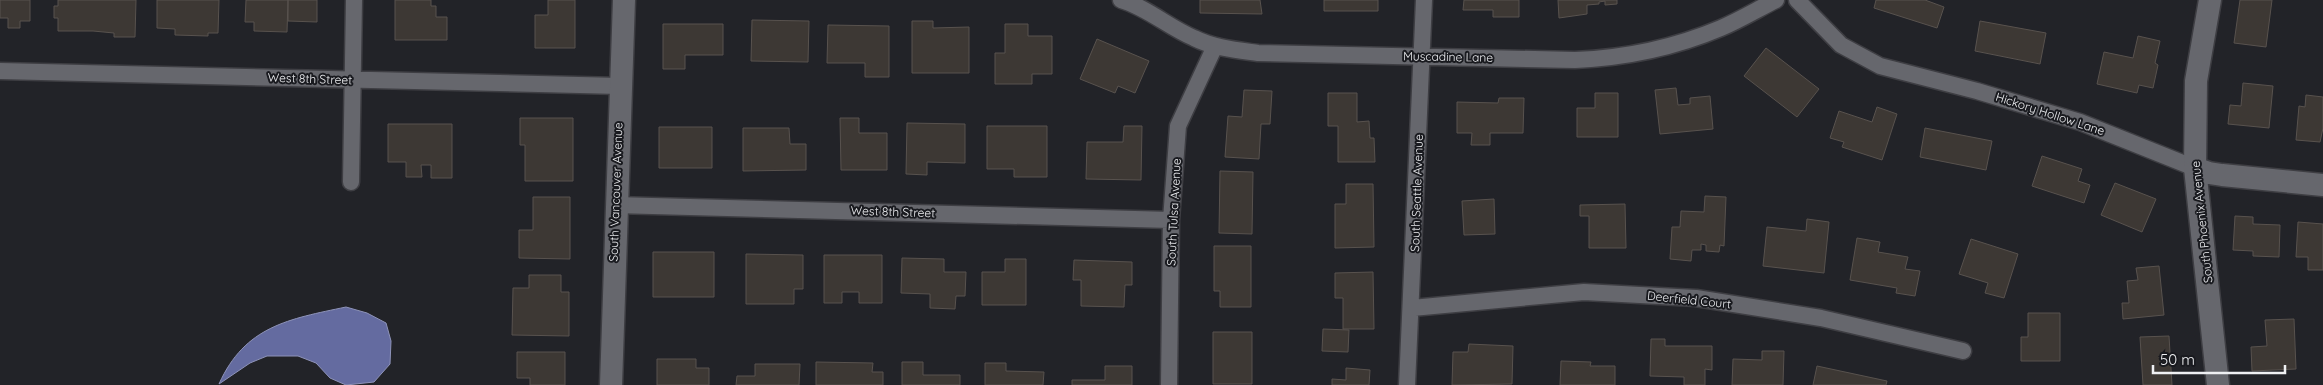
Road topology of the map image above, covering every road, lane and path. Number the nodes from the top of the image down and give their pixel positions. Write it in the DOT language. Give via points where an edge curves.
graph roads {
  1 [pos="354,0"];
  2 [pos="624,0"];
  3 [pos="1424,0"];
  4 [pos="1776,0"];
  5 [pos="1797,0"];
  6 [pos="2210,0"];
  7 [pos="1132,2"];
  8 [pos="1216,46"];
  9 [pos="1423,57"];
  10 [pos="0,70"];
  11 [pos="353,80"];
  12 [pos="620,86"];
  13 [pos="2195,168"];
  14 [pos="351,182"];
  15 [pos="2323,185"];
  16 [pos="615,205"];
  17 [pos="1172,220"];
  18 [pos="1412,308"];
  19 [pos="1963,351"];
  20 [pos="611,385"];
  21 [pos="1169,385"];
  22 [pos="1408,385"];
  23 [pos="2218,385"];
  1 -- 11 [label="street"];
  2 -- 12 [label="street, South Vancouver Avenue"];
  3 -- 9 [label="street, South Seattle Avenue"];
  4 -- 9 [label="street, Muscadine Lane" via="1721,28 1614,58"];
  5 -- 13 [label="street, Hickory Hollow Lane" via="1841,45 1880,66 2080,122"];
  6 -- 13 [label="street, South Phoenix Avenue" via="2196,81"];
  7 -- 8 [label="street, Muscadine Lane" via="1194,38"];
  8 -- 9 [label="street, Muscadine Lane" via="1258,53"];
  8 -- 17 [label="street, South Tulsa Avenue" via="1178,126"];
  9 -- 18 [label="street, South Seattle Avenue"];
  10 -- 11 [label="street, West 8th Street"];
  11 -- 12 [label="street, West 8th Street"];
  11 -- 14 [label="street"];
  12 -- 16 [label="street, South Vancouver Avenue"];
  13 -- 15 [label="street, Hickory Hollow Lane" via="2222,175"];
  13 -- 23 [label="street, South Phoenix Avenue"];
  16 -- 17 [label="street, West 8th Street"];
  16 -- 20 [label="street, South Vancouver Avenue"];
  17 -- 21 [label="street, South Tulsa Avenue"];
  18 -- 19 [label="street, Deerfield Court" via="1584,292 1696,298 1821,318"];
  18 -- 22 [label="street, South Seattle Avenue"];
}
